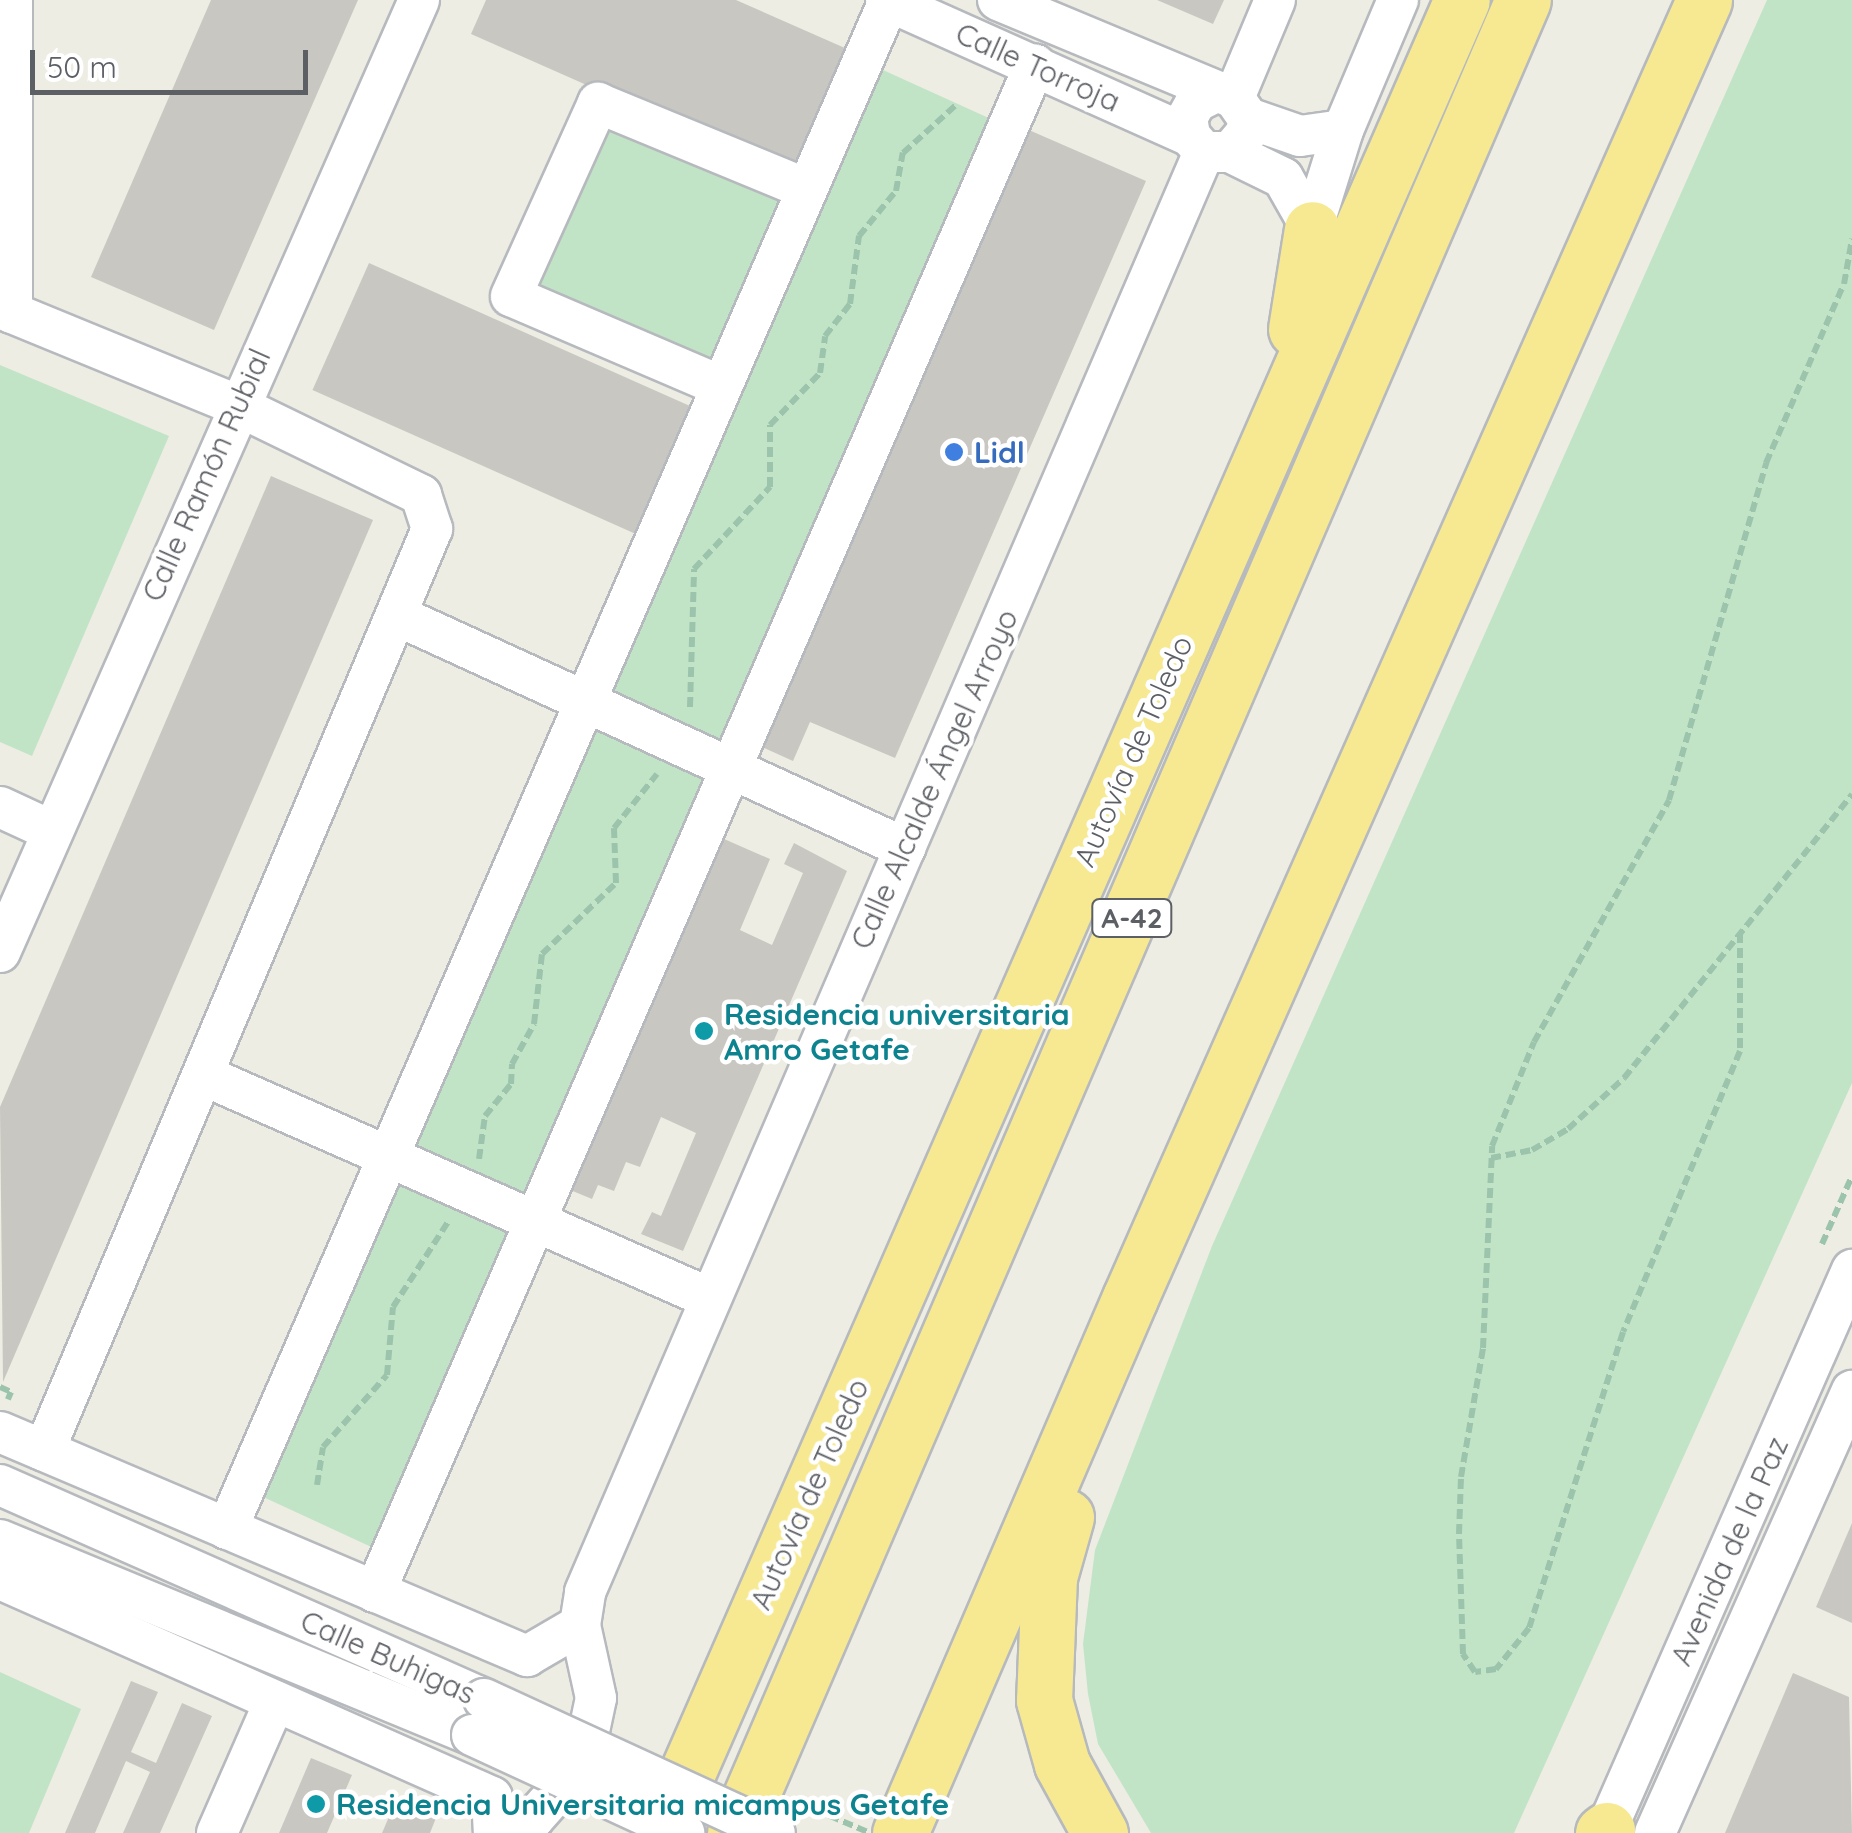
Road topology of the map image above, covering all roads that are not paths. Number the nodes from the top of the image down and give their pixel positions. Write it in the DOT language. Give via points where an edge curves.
graph roads {
  1 [pos="12,0"];
  2 [pos="419,0"];
  3 [pos="998,0"];
  4 [pos="1275,0"];
  5 [pos="1398,0"];
  6 [pos="1462,0"];
  7 [pos="1524,0"];
  8 [pos="1704,0"];
  9 [pos="887,1"];
  10 [pos="1035,64"];
  11 [pos="1220,125"];
  12 [pos="1343,130"];
  13 [pos="807,189"];
  14 [pos="1312,229"];
  15 [pos="6,310"];
  16 [pos="721,386"];
  17 [pos="236,405"];
  18 [pos="1284,406"];
  19 [pos="396,615"];
  20 [pos="584,701"];
  21 [pos="732,768"];
  22 [pos="0,807"];
  23 [pos="52,830"];
  24 [pos="905,848"];
  25 [pos="0,952"];
  26 [pos="202,1075"];
  27 [pos="388,1156"];
  28 [pos="535,1222"];
  29 [pos="1852,1270"];
  30 [pos="707,1297"];
  31 [pos="1130,1298"];
  32 [pos="1852,1391"];
  33 [pos="0,1432"];
  34 [pos="44,1451"];
  35 [pos="0,1485"];
  36 [pos="228,1529"];
  37 [pos="0,1540"];
  38 [pos="0,1579"];
  39 [pos="375,1592"];
  40 [pos="580,1625"];
  41 [pos="276,1700"];
  42 [pos="478,1717"];
  43 [pos="1618,1832"];
  44 [pos="217,1833"];
  45 [pos="494,1833"];
  46 [pos="508,1833"];
  47 [pos="660,1833"];
  48 [pos="684,1833"];
  49 [pos="735,1833"];
  50 [pos="775,1833"];
  51 [pos="900,1833"];
  52 [pos="1100,1833"];
  1 -- 15 [label="street"];
  2 -- 17 [label="street, Calle Ramón Rubial"];
  3 -- 11 [label="street, Calle Torroja"];
  4 -- 11 [label="street, Calle Alcalde Ángel Arroyo"];
  5 -- 12 [label="street"];
  6 -- 18 [label="highway, Autovía de Toledo / A-42"];
  7 -- 49 [label="highway, A-42"];
  8 -- 31 [label="highway"];
  9 -- 10 [label="street, Calle Torroja"];
  9 -- 13 [label="street"];
  10 -- 11 [label="street, Calle Torroja"];
  10 -- 21 [label="street"];
  11 -- 12 [label="street, Calle Torroja" via="1300,136"];
  11 -- 14 [label="street, Calle Torroja" via="1283,178"];
  11 -- 24 [label="street, Calle Alcalde Ángel Arroyo"];
  12 -- 14 [label="street"];
  13 -- 16 [label="street"];
  13 -- 16 [label="street" via="598,103 511,296"];
  14 -- 18 [label="highway"];
  15 -- 17 [label="street"];
  16 -- 20 [label="street"];
  17 -- 19 [label="street" via="421,495 432,530"];
  17 -- 23 [label="street, Calle Ramón Rubial"];
  18 -- 47 [label="highway, Autovía de Toledo / A-42"];
  19 -- 20 [label="street"];
  19 -- 26 [label="street"];
  20 -- 21 [label="street"];
  20 -- 27 [label="street"];
  21 -- 24 [label="street"];
  21 -- 28 [label="street"];
  22 -- 23 [label="street"];
  23 -- 25 [label="street, Calle Ramón Rubial"];
  24 -- 30 [label="street, Calle Alcalde Ángel Arroyo"];
  26 -- 27 [label="street"];
  26 -- 34 [label="street"];
  27 -- 28 [label="street"];
  27 -- 36 [label="street"];
  28 -- 30 [label="street"];
  28 -- 39 [label="street"];
  29 -- 43 [label="street, Avenida de la Paz"];
  30 -- 40 [label="street, Calle Alcalde Ángel Arroyo" via="585,1592"];
  31 -- 51 [label="highway"];
  31 -- 52 [label="highway" via="1049,1577 1042,1637 1044,1700 1062,1764"];
  32 -- 43 [label="street, Avenida de la Paz"];
  33 -- 34 [label="street"];
  34 -- 36 [label="street"];
  35 -- 42 [label="street, Calle Buhigas"];
  36 -- 39 [label="street"];
  37 -- 42 [label="street, Calle Buhigas"];
  38 -- 41 [label="street"];
  39 -- 40 [label="street" via="527,1656"];
  40 -- 46 [label="street, Calle Alcalde Ángel Arroyo" via="596,1698 582,1764 534,1818"];
  41 -- 44 [label="street"];
  41 -- 45 [label="street" via="492,1797"];
  42 -- 48 [label="street, Calle Buhigas, bridge"];
  42 -- 50 [label="street, Calle Buhigas, bridge"];
}
